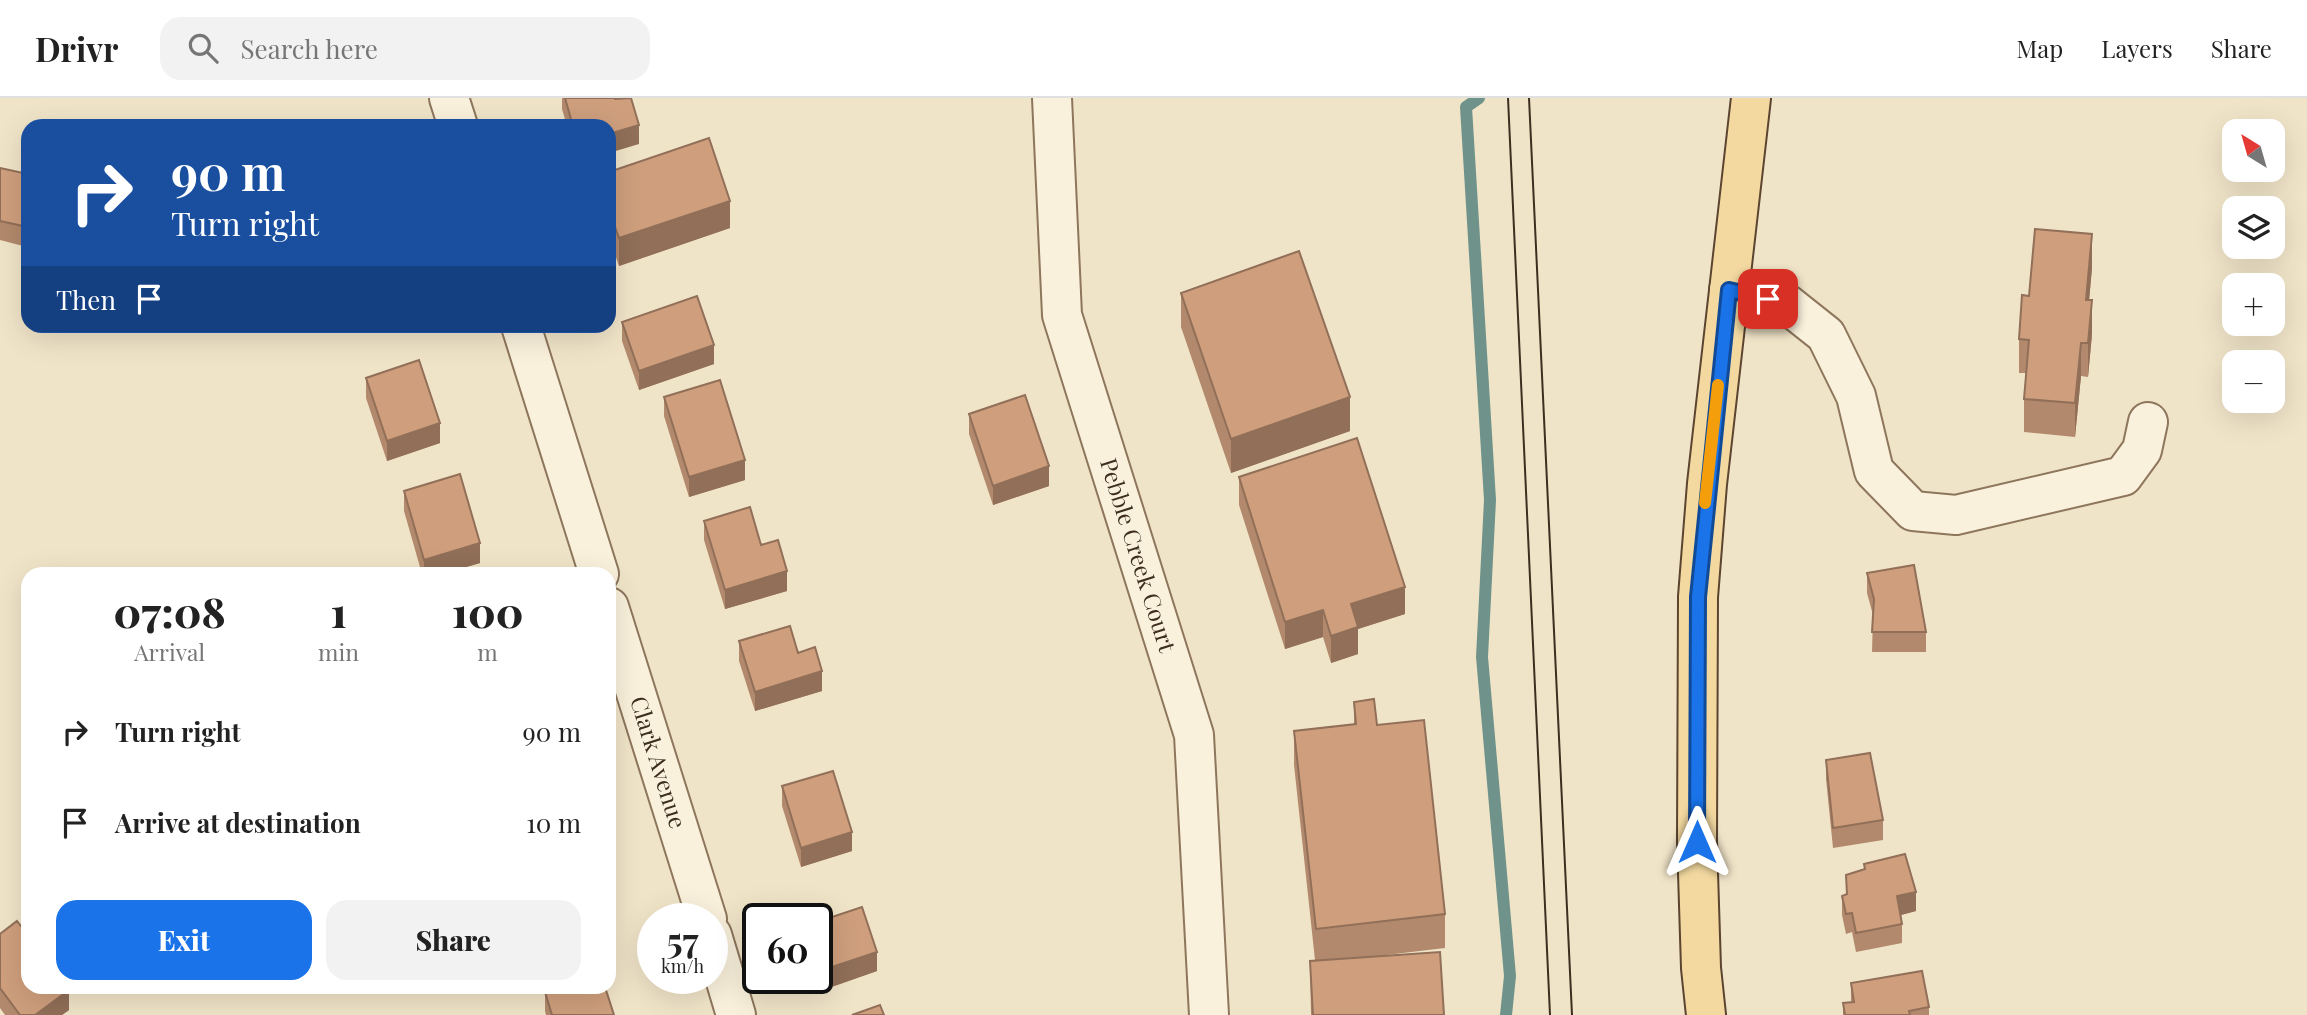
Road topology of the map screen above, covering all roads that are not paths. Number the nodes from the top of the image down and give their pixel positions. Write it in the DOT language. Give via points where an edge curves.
graph roads {
  1 [pos="449,98"];
  2 [pos="1052,98"];
  3 [pos="1751,98"];
  4 [pos="456,119"];
  5 [pos="1729,290"];
  6 [pos="522,333"];
  7 [pos="2148,422"];
  8 [pos="597,567"];
  9 [pos="616,629"];
  10 [pos="702,903"];
  11 [pos="728,988"];
  12 [pos="736,1015"];
  13 [pos="1209,1015"];
  14 [pos="1706,1015"];
  1 -- 4 [label="street"];
  2 -- 13 [label="street, Pebble Creek Court" via="1062,315 1194,735"];
  3 -- 5 [label="main road"];
  5 -- 7 [label="street" via="1787,304 1826,335 1856,396 1874,471 1913,511 1956,515 2123,476 2142,450"];
  5 -- 14 [label="main road" via="1698,597 1697,842"];
  6 -- 8 [label="street"];
  9 -- 10 [label="street, Clark Avenue"];
  11 -- 12 [label="street"];
}
